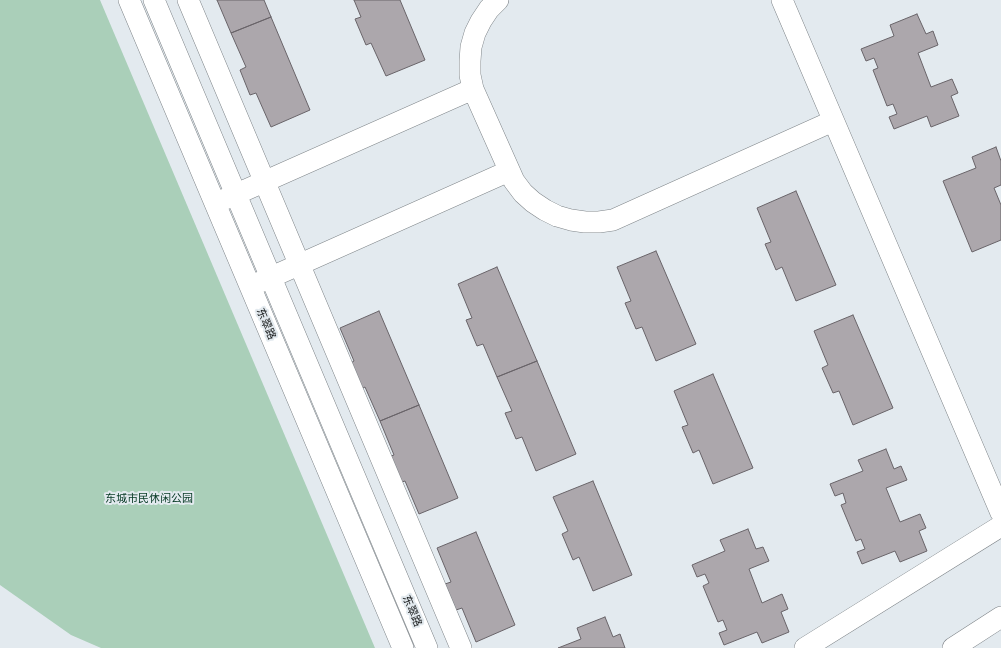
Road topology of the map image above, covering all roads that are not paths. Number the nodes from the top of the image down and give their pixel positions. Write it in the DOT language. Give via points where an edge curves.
graph roads {
  1 [pos="129,0"];
  2 [pos="154,0"];
  3 [pos="188,0"];
  4 [pos="498,0"];
  5 [pos="782,0"];
  6 [pos="472,89"];
  7 [pos="834,121"];
  8 [pos="509,171"];
  9 [pos="265,182"];
  10 [pos="236,194"];
  11 [pos="215,204"];
  12 [pos="300,264"];
  13 [pos="270,277"];
  14 [pos="250,286"];
  15 [pos="1001,513"];
  16 [pos="1001,526"];
  17 [pos="1001,617"];
  18 [pos="403,648"];
  19 [pos="427,648"];
  20 [pos="461,648"];
  21 [pos="804,648"];
  22 [pos="952,648"];
  1 -- 11 [label="street, 东翠路"];
  2 -- 10 [label="street, 东翠路"];
  3 -- 9 [label="street"];
  4 -- 6 [label="street" via="481,20 475,33 470,61"];
  5 -- 7 [label="street"];
  6 -- 8 [label="street"];
  6 -- 9 [label="street"];
  7 -- 8 [label="street" via="613,220 585,222 557,216 533,202 514,181"];
  7 -- 15 [label="street"];
  8 -- 12 [label="street"];
  9 -- 10 [label="street"];
  9 -- 12 [label="street"];
  10 -- 11 [label="street"];
  10 -- 13 [label="street, 东翠路"];
  11 -- 14 [label="street, 东翠路"];
  12 -- 13 [label="street"];
  12 -- 20 [label="street"];
  13 -- 14 [label="street"];
  13 -- 19 [label="street, 东翠路"];
  14 -- 18 [label="street, 东翠路"];
  16 -- 21 [label="street"];
  17 -- 22 [label="street"];
}
